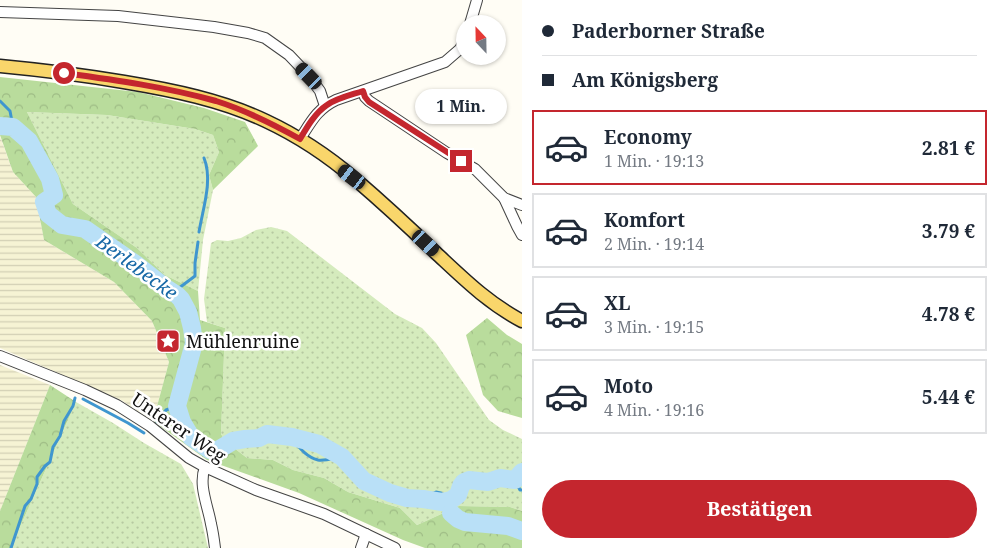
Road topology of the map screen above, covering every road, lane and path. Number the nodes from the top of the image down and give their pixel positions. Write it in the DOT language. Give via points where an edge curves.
graph roads {
  1 [pos="477,0"];
  2 [pos="0,12"];
  3 [pos="473,15"];
  4 [pos="456,52"];
  5 [pos="0,66"];
  6 [pos="363,91"];
  7 [pos="325,106"];
  8 [pos="300,139"];
  9 [pos="504,198"];
  10 [pos="522,205"];
  11 [pos="522,235"];
  12 [pos="522,321"];
  13 [pos="0,356"];
  14 [pos="205,468"];
  15 [pos="366,534"];
  16 [pos="215,548"];
  17 [pos="361,548"];
  18 [pos="395,548"];
  1 -- 3 [label="street"];
  2 -- 7 [label="street" via="118,16 248,32 265,38 289,55 320,91"];
  4 -- 6 [label="street" via="445,62"];
  5 -- 8 [label="main road" via="162,88 217,102 264,120"];
  6 -- 7 [label="street"];
  6 -- 9 [label="street" via="369,102 475,169"];
  7 -- 8 [label="street"];
  8 -- 12 [label="main road" via="373,194 479,293"];
  9 -- 10 [label="street"];
  9 -- 11 [label="street"];
  13 -- 14 [label="street, Unterer Weg" via="117,405"];
  14 -- 15 [label="street, Unterer Weg" via="324,514"];
  14 -- 16 [label="street" via="202,474 204,495"];
  15 -- 17 [label="street"];
  15 -- 18 [label="street, Unterer Weg"];
}
